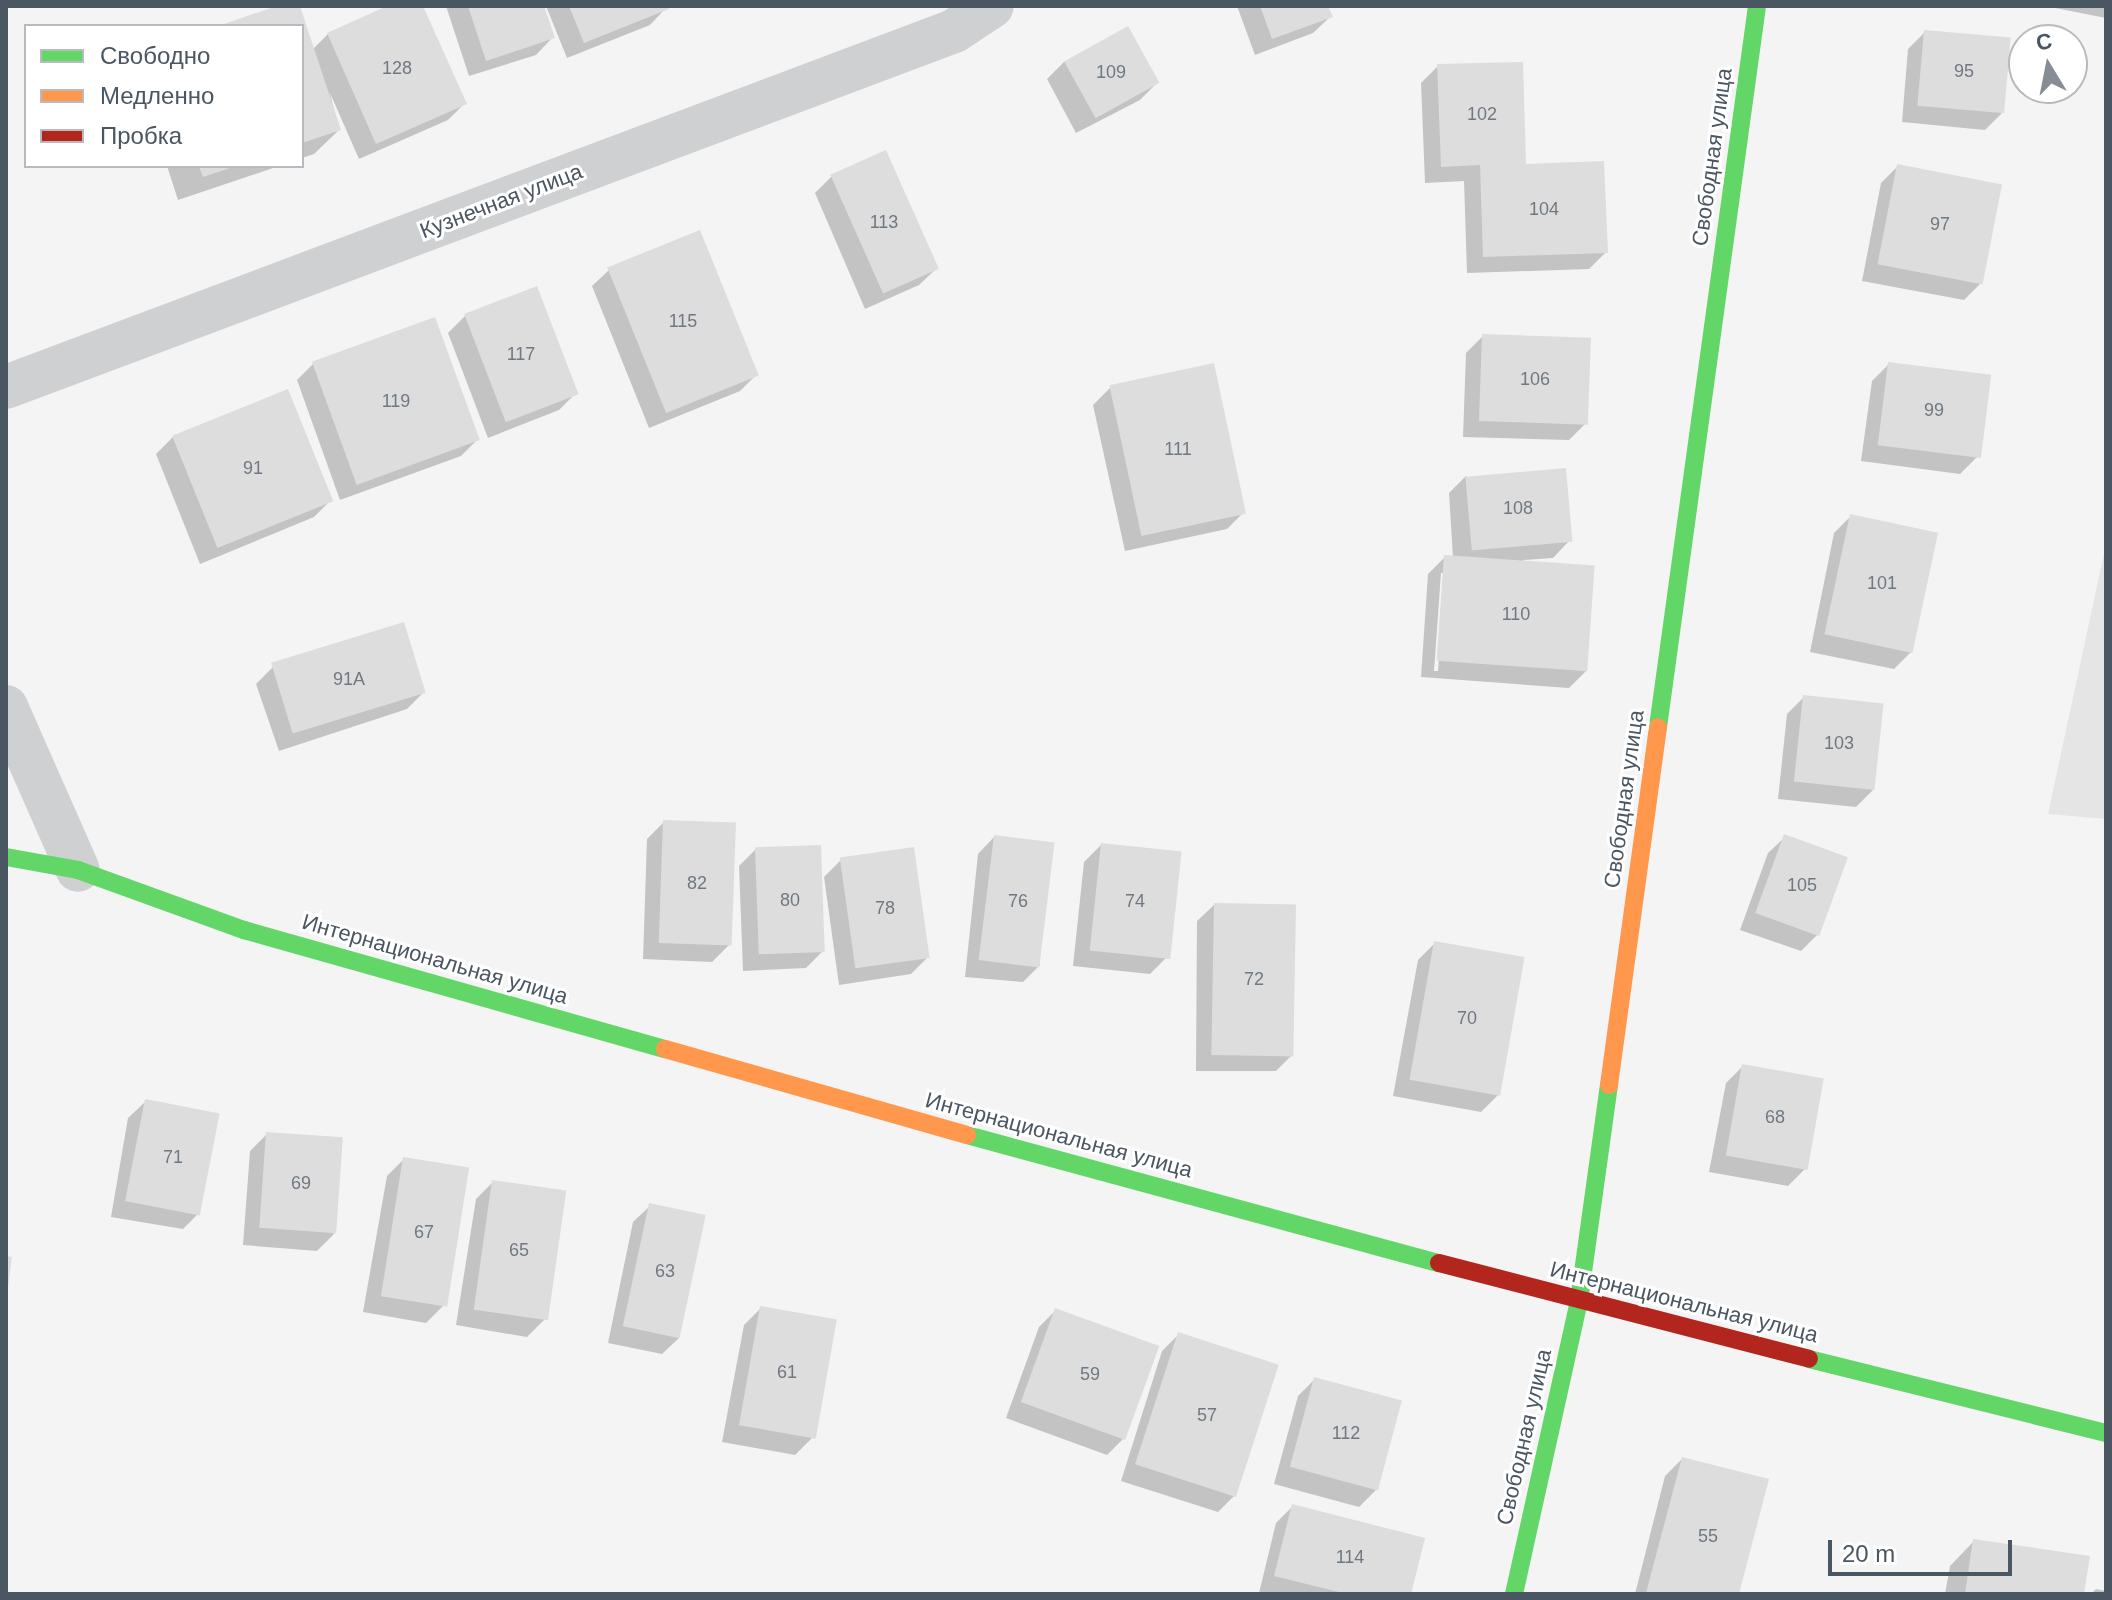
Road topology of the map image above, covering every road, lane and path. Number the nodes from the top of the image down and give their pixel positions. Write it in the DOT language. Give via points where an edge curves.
graph roads {
  1 [pos="992,6"];
  2 [pos="1757,6"];
  3 [pos="6,387"];
  4 [pos="6,707"];
  5 [pos="6,857"];
  6 [pos="78,870"];
  7 [pos="1579,1301"];
  8 [pos="2106,1433"];
  9 [pos="1514,1594"];
  1 -- 3 [label="street, Кузнечная улица" via="954,31"];
  2 -- 7 [label="street, Свободная улица"];
  4 -- 6 [label="street"];
  5 -- 6 [label="street, Интернациональная улица"];
  6 -- 7 [label="street, Интернациональная улица" via="244,930"];
  7 -- 8 [label="street, Интернациональная улица"];
  7 -- 9 [label="street, Свободная улица"];
}
